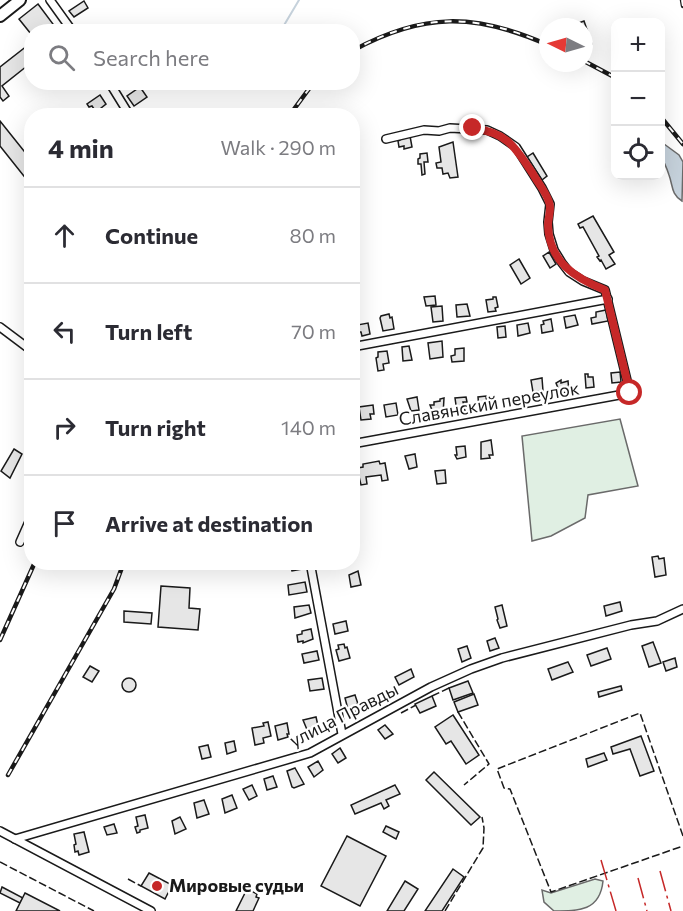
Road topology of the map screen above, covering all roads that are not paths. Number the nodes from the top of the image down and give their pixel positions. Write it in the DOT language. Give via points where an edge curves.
graph roads {
  1 [pos="20,0"];
  2 [pos="50,0"];
  3 [pos="0,16"];
  4 [pos="67,24"];
  5 [pos="114,90"];
  6 [pos="125,108"];
  7 [pos="386,139"];
  8 [pos="608,299"];
  9 [pos="0,327"];
  10 [pos="24,345"];
  11 [pos="360,346"];
  12 [pos="360,443"];
  13 [pos="24,533"];
  14 [pos="20,542"];
  15 [pos="311,570"];
  16 [pos="683,609"];
  17 [pos="342,734"];
  18 [pos="0,831"];
  19 [pos="15,839"];
  20 [pos="151,911"];
  1 -- 3 [label="main road"];
  2 -- 4 [label="street"];
  5 -- 6 [label="street"];
  7 -- 8 [label="street" via="424,130 473,128 487,130 516,147 550,204 549,234 554,250 569,272 605,290"];
  8 -- 11 [label="street"];
  8 -- 12 [label="street, Славянский переулок" via="630,393"];
  9 -- 10 [label="street"];
  13 -- 14 [label="street"];
  15 -- 17 [label="street"];
  16 -- 17 [label="street, улица Правды" via="657,621 492,662 431,687"];
  17 -- 19 [label="street, улица Правды" via="310,753"];
  18 -- 19 [label="street"];
  19 -- 20 [label="street"];
}
